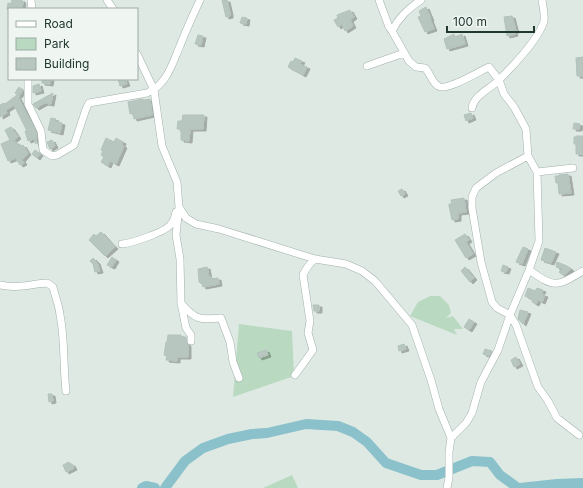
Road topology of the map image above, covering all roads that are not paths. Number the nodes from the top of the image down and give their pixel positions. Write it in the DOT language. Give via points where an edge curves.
graph roads {
  1 [pos="107,0"];
  2 [pos="200,0"];
  3 [pos="379,0"];
  4 [pos="421,0"];
  5 [pos="542,0"];
  6 [pos="113,8"];
  7 [pos="392,31"];
  8 [pos="404,53"];
  9 [pos="138,56"];
  10 [pos="367,66"];
  11 [pos="28,80"];
  12 [pos="499,80"];
  13 [pos="154,90"];
  14 [pos="472,108"];
  15 [pos="528,156"];
  16 [pos="573,168"];
  17 [pos="536,172"];
  18 [pos="179,207"];
  19 [pos="122,244"];
  20 [pos="314,259"];
  21 [pos="529,270"];
  22 [pos="583,271"];
  23 [pos="0,285"];
  24 [pos="181,303"];
  25 [pos="510,314"];
  26 [pos="191,341"];
  27 [pos="295,375"];
  28 [pos="239,378"];
  29 [pos="66,391"];
  30 [pos="579,435"];
  31 [pos="451,438"];
  32 [pos="447,488"];
  1 -- 6 [label="street"];
  2 -- 13 [label="street" via="171,69"];
  3 -- 7 [label="street"];
  4 -- 7 [label="street" via="406,11"];
  5 -- 12 [label="street" via="544,17 538,35"];
  7 -- 8 [label="street"];
  8 -- 10 [label="street"];
  8 -- 12 [label="street" via="416,67 425,68 438,87 457,83 489,67"];
  9 -- 13 [label="street"];
  11 -- 13 [label="street" via="28,104 41,131 43,150 52,156 74,145 89,103"];
  12 -- 14 [label="street" via="473,100"];
  12 -- 15 [label="street" via="504,94 526,129"];
  13 -- 18 [label="street" via="162,146 177,182"];
  15 -- 17 [label="street"];
  15 -- 25 [label="street" via="496,173 476,188 472,197 481,262 492,302"];
  16 -- 17 [label="street"];
  17 -- 21 [label="street" via="539,241"];
  18 -- 19 [label="street" via="171,225 152,235"];
  18 -- 20 [label="street" via="186,218 196,224"];
  18 -- 24 [label="street" via="176,235 180,259"];
  20 -- 27 [label="street" via="303,275 310,320 308,333 313,350"];
  20 -- 31 [label="street" via="346,264 362,271 410,321"];
  21 -- 22 [label="street" via="545,281 559,284"];
  21 -- 25 [label="street"];
  23 -- 29 [label="street" via="26,286 46,282 53,287 60,315"];
  24 -- 26 [label="street"];
  24 -- 28 [label="street" via="195,317 205,320 221,318"];
  25 -- 30 [label="street" via="538,387 557,418"];
  25 -- 31 [label="street" via="498,350 481,382 472,413"];
  31 -- 32 [label="street"];
}
